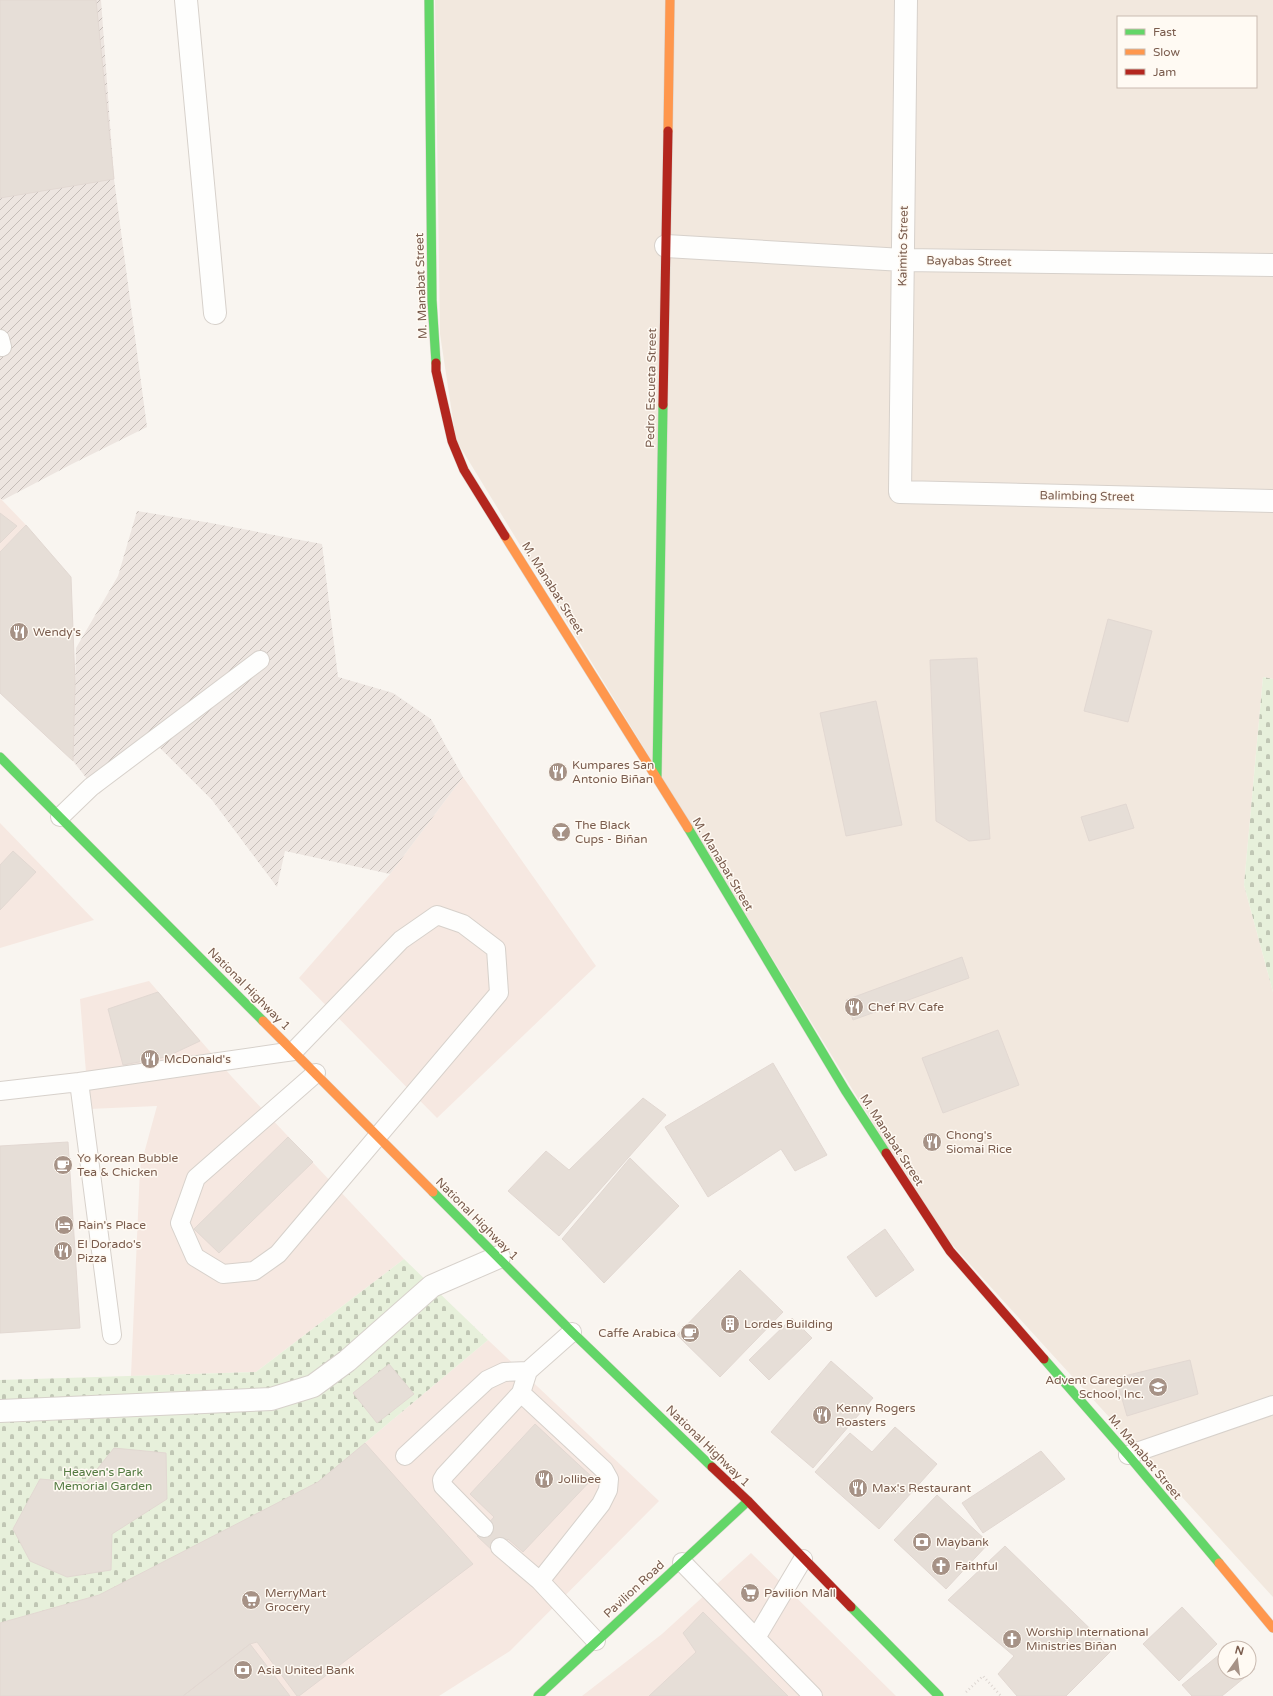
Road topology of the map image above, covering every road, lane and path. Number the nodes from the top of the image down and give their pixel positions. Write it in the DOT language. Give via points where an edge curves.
graph roads {
  1 [pos="186,0"];
  2 [pos="429,0"];
  3 [pos="670,0"];
  4 [pos="906,0"];
  5 [pos="666,246"];
  6 [pos="903,260"];
  7 [pos="1273,265"];
  8 [pos="215,313"];
  9 [pos="900,492"];
  10 [pos="1273,501"];
  11 [pos="260,660"];
  12 [pos="0,757"];
  13 [pos="657,776"];
  14 [pos="60,817"];
  15 [pos="294,1051"];
  16 [pos="316,1073"];
  17 [pos="79,1082"];
  18 [pos="0,1091"];
  19 [pos="378,1137"];
  20 [pos="499,1257"];
  21 [pos="572,1332"];
  22 [pos="112,1335"];
  23 [pos="528,1371"];
  24 [pos="521,1393"];
  25 [pos="1273,1405"];
  26 [pos="0,1411"];
  27 [pos="1128,1455"];
  28 [pos="406,1456"];
  29 [pos="748,1501"];
  30 [pos="484,1528"];
  31 [pos="500,1547"];
  32 [pos="803,1559"];
  33 [pos="682,1562"];
  34 [pos="540,1581"];
  35 [pos="1273,1628"];
  36 [pos="756,1638"];
  37 [pos="596,1641"];
  38 [pos="538,1696"];
  39 [pos="813,1696"];
  40 [pos="939,1696"];
  41 [pos="961,1696"];
  42 [pos="1001,1696"];
  1 -- 8 [label="street"];
  2 -- 13 [label="main road, M. Manabat Street" via="432,300 436,371 452,441 464,470"];
  3 -- 5 [label="main road, Pedro Escueta Street"];
  4 -- 6 [label="street, Kaimito Street"];
  5 -- 6 [label="street, Bayabas Street"];
  5 -- 13 [label="main road, Pedro Escueta Street"];
  6 -- 7 [label="street, Bayabas Street"];
  6 -- 9 [label="street, Kaimito Street"];
  9 -- 10 [label="street, Balimbing Street"];
  11 -- 14 [label="lane" via="91,787"];
  12 -- 14 [label="main road, National Highway 1"];
  13 -- 27 [label="main road, M. Manabat Street" via="845,1090 950,1251"];
  14 -- 15 [label="main road, National Highway 1"];
  15 -- 16 [label="main road, National Highway 1"];
  15 -- 17 [label="lane"];
  15 -- 19 [label="lane" via="401,940 437,915 463,924 496,949 499,993"];
  16 -- 19 [label="main road, National Highway 1"];
  16 -- 19 [label="lane" via="196,1178 180,1223 195,1257 223,1274 254,1271 278,1254"];
  17 -- 18 [label="lane"];
  17 -- 22 [label="lane"];
  19 -- 20 [label="main road, National Highway 1"];
  20 -- 21 [label="main road, National Highway 1"];
  20 -- 26 [label="street" via="432,1286 347,1361 313,1386 271,1399"];
  21 -- 23 [label="lane"];
  21 -- 29 [label="main road, National Highway 1"];
  23 -- 24 [label="lane"];
  23 -- 28 [label="lane" via="504,1372 487,1380"];
  24 -- 30 [label="lane" via="442,1480 443,1486"];
  24 -- 34 [label="lane" via="604,1470 609,1479 608,1490 601,1504"];
  25 -- 27 [label="lane"];
  27 -- 35 [label="main road, M. Manabat Street"];
  29 -- 32 [label="main road, National Highway 1"];
  29 -- 33 [label="main road, Pavilion Road"];
  31 -- 34 [label="lane"];
  32 -- 36 [label="lane"];
  32 -- 40 [label="main road, National Highway 1"];
  33 -- 36 [label="lane"];
  33 -- 37 [label="main road, Pavilion Road"];
  34 -- 37 [label="lane"];
  36 -- 39 [label="lane"];
  37 -- 38 [label="main road, Pavilion Road"];
  41 -- 42 [label="path" via="983,1676"];
}
